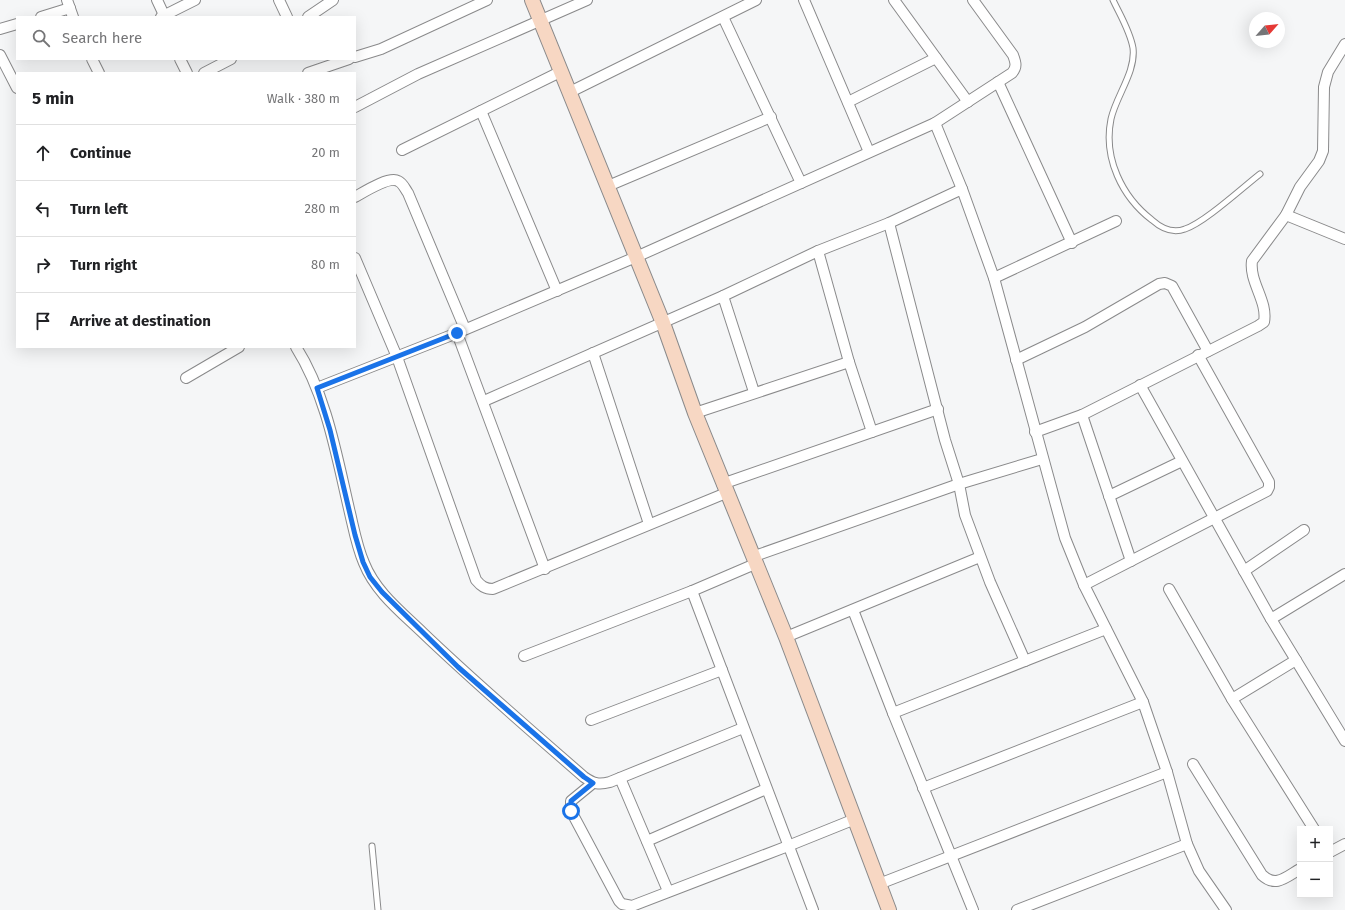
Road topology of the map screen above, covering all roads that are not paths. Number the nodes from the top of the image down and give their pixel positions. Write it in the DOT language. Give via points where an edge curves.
graph roads {
  1 [pos="157,0"];
  2 [pos="195,0"];
  3 [pos="279,0"];
  4 [pos="333,0"];
  5 [pos="487,0"];
  6 [pos="532,0"];
  7 [pos="587,0"];
  8 [pos="756,0"];
  9 [pos="804,0"];
  10 [pos="894,0"];
  11 [pos="972,0"];
  12 [pos="1113,0"];
  13 [pos="70,8"];
  14 [pos="44,16"];
  15 [pos="163,16"];
  16 [pos="287,16"];
  17 [pos="309,16"];
  18 [pos="723,17"];
  19 [pos="541,19"];
  20 [pos="16,24"];
  21 [pos="0,29"];
  22 [pos="1345,44"];
  23 [pos="0,55"];
  24 [pos="356,57"];
  25 [pos="936,58"];
  26 [pos="92,60"];
  27 [pos="180,60"];
  28 [pos="229,60"];
  29 [pos="346,60"];
  30 [pos="562,71"];
  31 [pos="98,72"];
  32 [pos="186,72"];
  33 [pos="206,72"];
  34 [pos="311,72"];
  35 [pos="998,82"];
  36 [pos="16,86"];
  37 [pos="570,92"];
  38 [pos="848,102"];
  39 [pos="968,102"];
  40 [pos="356,106"];
  41 [pos="481,110"];
  42 [pos="771,117"];
  43 [pos="935,123"];
  44 [pos="402,150"];
  45 [pos="869,152"];
  46 [pos="1260,174"];
  47 [pos="802,183"];
  48 [pos="608,186"];
  49 [pos="962,189"];
  50 [pos="356,196"];
  51 [pos="1286,215"];
  52 [pos="1116,220"];
  53 [pos="889,223"];
  54 [pos="1345,239"];
  55 [pos="1072,243"];
  56 [pos="818,251"];
  57 [pos="636,257"];
  58 [pos="356,260"];
  59 [pos="994,278"];
  60 [pos="557,291"];
  61 [pos="723,296"];
  62 [pos="663,322"];
  63 [pos="461,331"];
  64 [pos="237,348"];
  65 [pos="297,348"];
  66 [pos="1208,351"];
  67 [pos="593,353"];
  68 [pos="1198,356"];
  69 [pos="397,357"];
  70 [pos="1016,360"];
  71 [pos="849,362"];
  72 [pos="186,378"];
  73 [pos="1140,385"];
  74 [pos="317,388"];
  75 [pos="754,392"];
  76 [pos="484,401"];
  77 [pos="938,409"];
  78 [pos="695,413"];
  79 [pos="1082,415"];
  80 [pos="872,432"];
  81 [pos="1035,432"];
  82 [pos="1042,459"];
  83 [pos="1182,461"];
  84 [pos="959,484"];
  85 [pos="724,488"];
  86 [pos="1109,496"];
  87 [pos="1214,519"];
  88 [pos="649,524"];
  89 [pos="1304,530"];
  90 [pos="980,557"];
  91 [pos="754,561"];
  92 [pos="1131,561"];
  93 [pos="545,569"];
  94 [pos="1244,571"];
  95 [pos="1345,574"];
  96 [pos="1084,585"];
  97 [pos="1169,589"];
  98 [pos="692,591"];
  99 [pos="853,610"];
  100 [pos="1271,619"];
  101 [pos="1106,629"];
  102 [pos="786,637"];
  103 [pos="524,656"];
  104 [pos="1296,660"];
  105 [pos="1025,661"];
  106 [pos="722,670"];
  107 [pos="1232,698"];
  108 [pos="1142,702"];
  109 [pos="893,713"];
  110 [pos="591,720"];
  111 [pos="743,728"];
  112 [pos="1344,737"];
  113 [pos="1193,764"];
  114 [pos="1168,772"];
  115 [pos="620,778"];
  116 [pos="593,783"];
  117 [pos="924,788"];
  118 [pos="766,789"];
  119 [pos="855,819"];
  120 [pos="1312,826"];
  121 [pos="647,841"];
  122 [pos="1187,844"];
  123 [pos="1345,844"];
  124 [pos="372,846"];
  125 [pos="788,846"];
  126 [pos="1333,850"];
  127 [pos="951,857"];
  128 [pos="1297,871"];
  129 [pos="879,884"];
  130 [pos="668,891"];
  131 [pos="811,909"];
  132 [pos="1221,909"];
  133 [pos="378,910"];
  134 [pos="889,910"];
  135 [pos="973,910"];
  136 [pos="1017,910"];
  1 -- 15 [label="street"];
  2 -- 15 [label="street"];
  3 -- 16 [label="street"];
  4 -- 17 [label="street"];
  5 -- 24 [label="street" via="381,49"];
  6 -- 19 [label="street"];
  7 -- 19 [label="street"];
  8 -- 18 [label="street"];
  9 -- 38 [label="street"];
  10 -- 25 [label="street"];
  11 -- 35 [label="street" via="1016,62 1016,68 1012,73"];
  12 -- 46 [label="lane" via="1133,48 1132,62 1111,119 1109,140 1113,167 1121,187 1141,212 1161,228 1172,231 1184,230 1198,223"];
  13 -- 14 [label="street"];
  18 -- 37 [label="street"];
  18 -- 42 [label="street"];
  19 -- 30 [label="street"];
  19 -- 40 [label="street" via="418,74"];
  20 -- 21 [label="street"];
  22 -- 51 [label="street" via="1328,72 1324,87 1323,151"];
  23 -- 36 [label="street"];
  25 -- 38 [label="street"];
  25 -- 39 [label="street"];
  26 -- 31 [label="street"];
  27 -- 32 [label="street"];
  28 -- 33 [label="street"];
  29 -- 34 [label="street"];
  30 -- 37 [label="street"];
  30 -- 41 [label="street"];
  35 -- 39 [label="street"];
  35 -- 55 [label="street"];
  37 -- 48 [label="street"];
  38 -- 45 [label="street"];
  39 -- 43 [label="street"];
  41 -- 44 [label="street"];
  41 -- 60 [label="street"];
  42 -- 47 [label="street"];
  42 -- 48 [label="street"];
  43 -- 45 [label="street"];
  43 -- 49 [label="street"];
  45 -- 47 [label="street"];
  47 -- 57 [label="street"];
  48 -- 57 [label="street"];
  49 -- 53 [label="street"];
  49 -- 59 [label="street"];
  50 -- 63 [label="street" via="390,179 398,180 402,184"];
  51 -- 54 [label="street"];
  51 -- 66 [label="street" via="1252,261 1250,269 1264,310 1264,322"];
  52 -- 55 [label="street"];
  53 -- 56 [label="street"];
  53 -- 77 [label="street"];
  55 -- 59 [label="street"];
  56 -- 61 [label="street"];
  56 -- 71 [label="street"];
  57 -- 60 [label="street"];
  57 -- 62 [label="street"];
  58 -- 69 [label="street"];
  59 -- 70 [label="street"];
  60 -- 63 [label="street"];
  61 -- 62 [label="street"];
  61 -- 75 [label="street"];
  62 -- 67 [label="street"];
  62 -- 78 [label="street"];
  63 -- 69 [label="street"];
  63 -- 76 [label="street"];
  64 -- 72 [label="street"];
  65 -- 74 [label="street"];
  66 -- 68 [label="street"];
  66 -- 70 [label="street" via="1172,286 1165,283 1085,327"];
  67 -- 76 [label="street"];
  67 -- 88 [label="street"];
  68 -- 73 [label="street"];
  68 -- 87 [label="street" via="1269,482 1267,491"];
  69 -- 74 [label="street"];
  69 -- 93 [label="street" via="476,580 481,586 492,589"];
  70 -- 81 [label="street"];
  71 -- 75 [label="street"];
  71 -- 80 [label="street"];
  73 -- 79 [label="street"];
  73 -- 83 [label="street"];
  74 -- 116 [label="street" via="330,430 355,535 370,577 458,667"];
  75 -- 78 [label="street"];
  76 -- 93 [label="street"];
  77 -- 80 [label="street"];
  77 -- 84 [label="street"];
  78 -- 85 [label="street"];
  79 -- 81 [label="street"];
  79 -- 86 [label="street"];
  80 -- 85 [label="street"];
  81 -- 82 [label="street"];
  82 -- 84 [label="street"];
  82 -- 96 [label="street" via="1065,538"];
  83 -- 86 [label="street"];
  83 -- 87 [label="street"];
  84 -- 90 [label="street" via="965,515"];
  84 -- 91 [label="street"];
  85 -- 88 [label="street"];
  85 -- 91 [label="street"];
  86 -- 92 [label="street"];
  87 -- 92 [label="street"];
  87 -- 94 [label="street"];
  88 -- 93 [label="street"];
  89 -- 94 [label="street"];
  90 -- 99 [label="street"];
  90 -- 105 [label="street"];
  91 -- 98 [label="street"];
  91 -- 102 [label="street"];
  92 -- 96 [label="street"];
  94 -- 100 [label="street"];
  95 -- 100 [label="street"];
  96 -- 101 [label="street"];
  97 -- 107 [label="street"];
  98 -- 103 [label="street"];
  98 -- 106 [label="street"];
  99 -- 102 [label="street"];
  99 -- 109 [label="street"];
  100 -- 104 [label="street"];
  101 -- 105 [label="street"];
  101 -- 108 [label="street"];
  102 -- 119 [label="street"];
  104 -- 107 [label="street"];
  104 -- 112 [label="street"];
  105 -- 109 [label="street"];
  106 -- 110 [label="street"];
  106 -- 111 [label="street"];
  107 -- 120 [label="street"];
  108 -- 114 [label="street"];
  108 -- 117 [label="street"];
  109 -- 117 [label="street"];
  111 -- 115 [label="street"];
  111 -- 118 [label="street"];
  113 -- 128 [label="street" via="1262,875 1271,882 1277,882"];
  114 -- 122 [label="street"];
  114 -- 127 [label="street"];
  115 -- 116 [label="street" via="600,784"];
  115 -- 121 [label="street"];
  116 -- 130 [label="street" via="574,798 570,805 571,811 619,901 632,906"];
  117 -- 127 [label="street"];
  118 -- 121 [label="street"];
  118 -- 125 [label="street"];
  119 -- 125 [label="street"];
  119 -- 129 [label="street"];
  121 -- 130 [label="street"];
  122 -- 132 [label="street"];
  122 -- 136 [label="street"];
  123 -- 126 [label="street"];
  124 -- 133 [label="lane"];
  125 -- 130 [label="street"];
  125 -- 131 [label="street"];
  127 -- 129 [label="street"];
  127 -- 135 [label="street"];
  129 -- 134 [label="street"];
}
